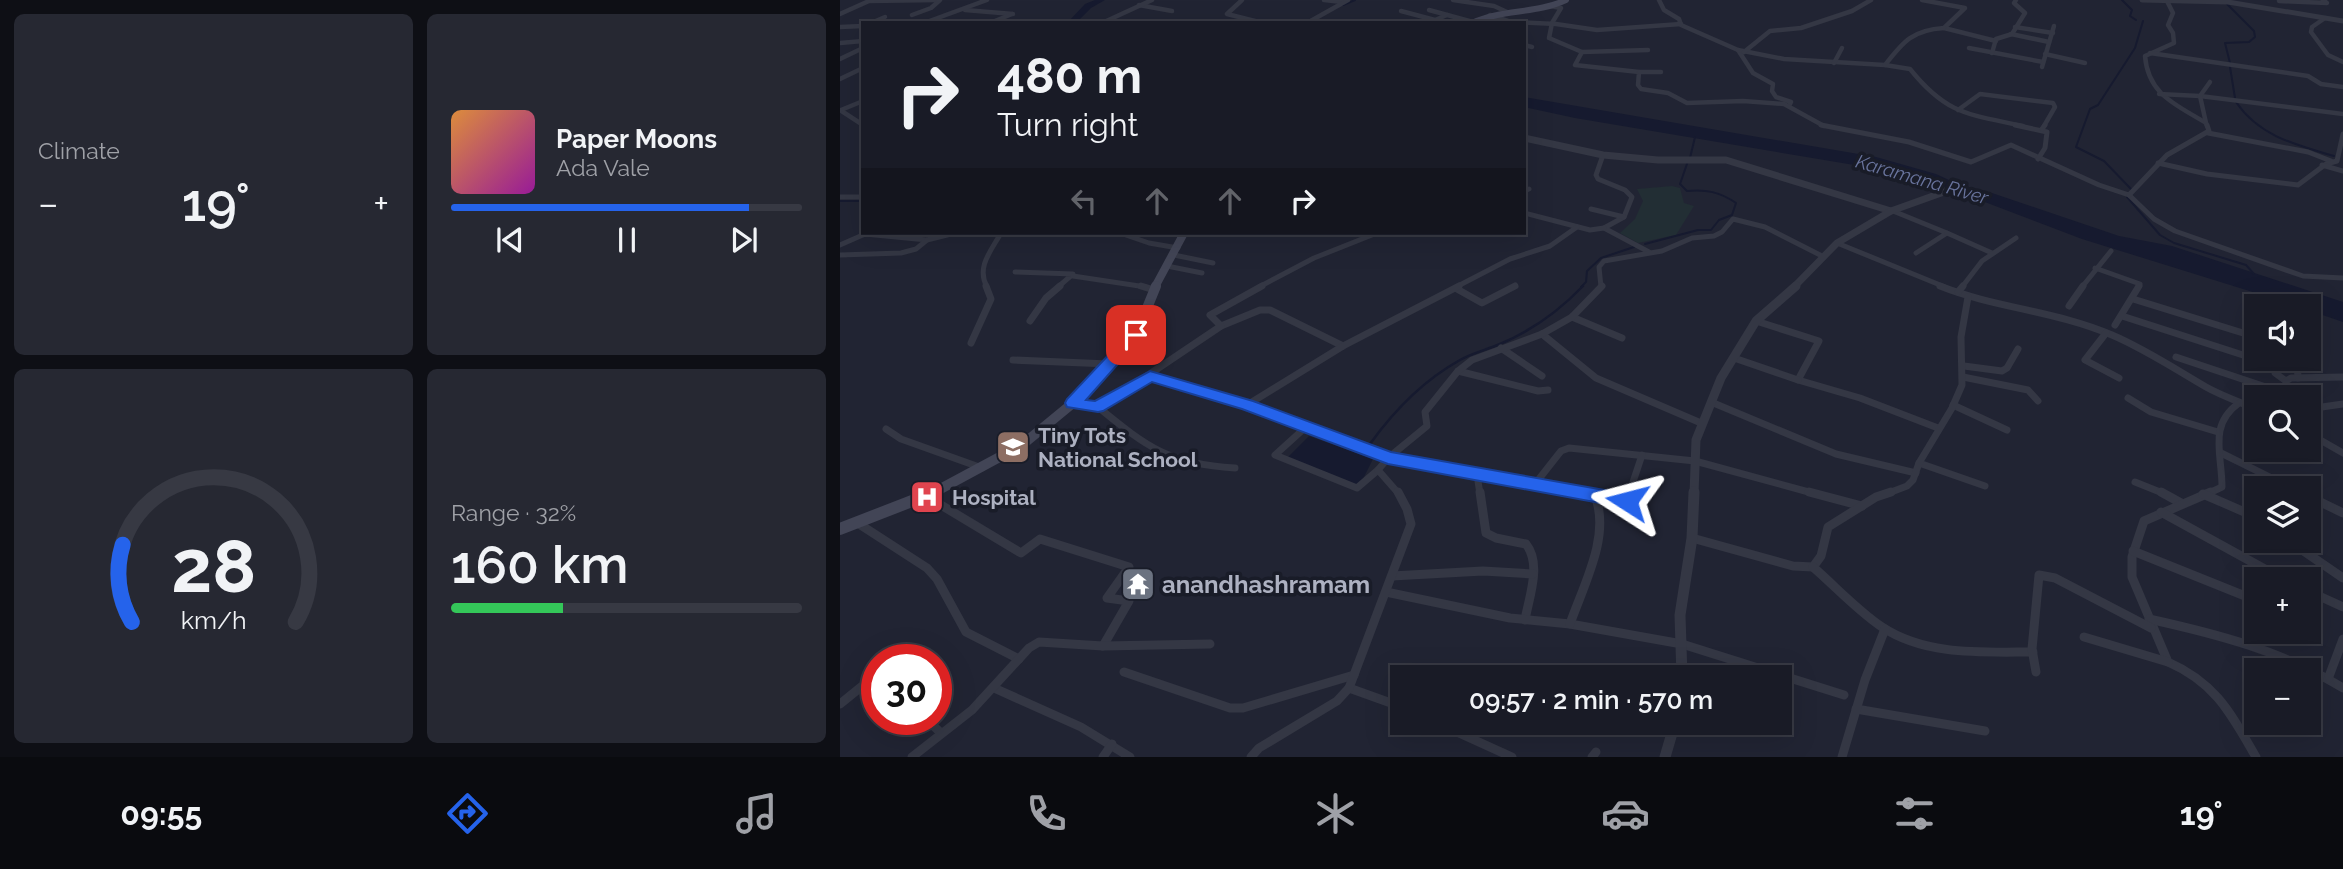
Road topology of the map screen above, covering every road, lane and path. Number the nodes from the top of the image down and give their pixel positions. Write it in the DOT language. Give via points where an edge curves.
graph roads {
  1 [pos="939,0"];
  2 [pos="987,0"];
  3 [pos="1152,0"];
  4 [pos="1242,0"];
  5 [pos="1324,0"];
  6 [pos="1453,0"];
  7 [pos="1566,0"];
  8 [pos="1659,0"];
  9 [pos="1871,0"];
  10 [pos="1922,0"];
  11 [pos="2017,0"];
  12 [pos="2142,0"];
  13 [pos="2323,0"];
  14 [pos="1345,1"];
  15 [pos="2170,1"];
  16 [pos="2278,1"];
  17 [pos="2252,3"];
  18 [pos="1138,5"];
  19 [pos="1549,6"];
  20 [pos="962,10"];
  21 [pos="1429,10"];
  22 [pos="1172,11"];
  23 [pos="1401,11"];
  24 [pos="1507,12"];
  25 [pos="2289,12"];
  26 [pos="840,15"];
  27 [pos="912,15"];
  28 [pos="1447,15"];
  29 [pos="1490,15"];
  30 [pos="885,17"];
  31 [pos="2325,18"];
  32 [pos="876,21"];
  33 [pos="930,21"];
  34 [pos="995,21"];
  35 [pos="1106,21"];
  36 [pos="1255,21"];
  37 [pos="1310,21"];
  38 [pos="1468,21"];
  39 [pos="1475,21"];
  40 [pos="1507,21"];
  41 [pos="2343,21"];
  42 [pos="1526,22"];
  43 [pos="1552,23"];
  44 [pos="1681,24"];
  45 [pos="861,26"];
  46 [pos="2054,26"];
  47 [pos="840,27"];
  48 [pos="2015,27"];
  49 [pos="1944,28"];
  50 [pos="2053,33"];
  51 [pos="2011,34"];
  52 [pos="861,41"];
  53 [pos="1996,41"];
  54 [pos="2049,42"];
  55 [pos="840,43"];
  56 [pos="1526,46"];
  57 [pos="1532,47"];
  58 [pos="1842,48"];
  59 [pos="1969,48"];
  60 [pos="861,49"];
  61 [pos="1648,50"];
  62 [pos="1741,51"];
  63 [pos="1582,52"];
  64 [pos="1992,53"];
  65 [pos="2150,53"];
  66 [pos="2045,54"];
  67 [pos="840,59"];
  68 [pos="2343,62"];
  69 [pos="1834,63"];
  70 [pos="2085,63"];
  71 [pos="1885,65"];
  72 [pos="861,69"];
  73 [pos="1639,72"];
  74 [pos="1661,72"];
  75 [pos="840,79"];
  76 [pos="2210,82"];
  77 [pos="2343,87"];
  78 [pos="2159,94"];
  79 [pos="2200,96"];
  80 [pos="861,102"];
  81 [pos="1789,106"];
  82 [pos="1958,110"];
  83 [pos="842,112"];
  84 [pos="2343,114"];
  85 [pos="2206,123"];
  86 [pos="861,124"];
  87 [pos="2042,129"];
  88 [pos="2208,133"];
  89 [pos="2343,134"];
  90 [pos="1526,138"];
  91 [pos="1603,155"];
  92 [pos="2038,159"];
  93 [pos="2331,161"];
  94 [pos="2158,163"];
  95 [pos="2322,165"];
  96 [pos="2343,172"];
  97 [pos="1944,192"];
  98 [pos="2129,195"];
  99 [pos="840,197"];
  100 [pos="861,197"];
  101 [pos="1591,209"];
  102 [pos="1892,211"];
  103 [pos="1526,214"];
  104 [pos="1624,217"];
  105 [pos="1577,227"];
  106 [pos="1604,228"];
  107 [pos="1591,230"];
  108 [pos="1570,233"];
  109 [pos="1947,233"];
  110 [pos="863,235"];
  111 [pos="875,235"];
  112 [pos="947,235"];
  113 [pos="1000,235"];
  114 [pos="1126,235"];
  115 [pos="1183,235"];
  116 [pos="1372,235"];
  117 [pos="2016,238"];
  118 [pos="927,240"];
  119 [pos="1837,243"];
  120 [pos="840,245"];
  121 [pos="1176,251"];
  122 [pos="2111,251"];
  123 [pos="1650,253"];
  124 [pos="1916,253"];
  125 [pos="1992,253"];
  126 [pos="840,255"];
  127 [pos="1824,257"];
  128 [pos="1213,263"];
  129 [pos="1167,266"];
  130 [pos="2095,268"];
  131 [pos="1015,272"];
  132 [pos="1202,273"];
  133 [pos="1073,276"];
  134 [pos="2343,278"];
  135 [pos="1515,286"];
  136 [pos="1457,289"];
  137 [pos="1154,290"];
  138 [pos="1958,292"];
  139 [pos="1968,298"];
  140 [pos="2133,299"];
  141 [pos="2069,306"];
  142 [pos="2122,316"];
  143 [pos="1572,317"];
  144 [pos="1030,321"];
  145 [pos="1756,321"];
  146 [pos="2115,325"];
  147 [pos="1221,326"];
  148 [pos="2106,333"];
  149 [pos="2244,333"];
  150 [pos="1542,334"];
  151 [pos="1622,338"];
  152 [pos="971,343"];
  153 [pos="1343,346"];
  154 [pos="1501,348"];
  155 [pos="2018,349"];
  156 [pos="2244,353"];
  157 [pos="2176,357"];
  158 [pos="1734,358"];
  159 [pos="1013,360"];
  160 [pos="1110,364"];
  161 [pos="1964,366"];
  162 [pos="1458,371"];
  163 [pos="2275,371"];
  164 [pos="2298,371"];
  165 [pos="1150,376"];
  166 [pos="1542,376"];
  167 [pos="1963,377"];
  168 [pos="2343,377"];
  169 [pos="2119,378"];
  170 [pos="2298,378"];
  171 [pos="1798,380"];
  172 [pos="2286,382"];
  173 [pos="2256,385"];
  174 [pos="2286,385"];
  175 [pos="1548,390"];
  176 [pos="2128,398"];
  177 [pos="2038,401"];
  178 [pos="1711,402"];
  179 [pos="1073,403"];
  180 [pos="2239,403"];
  181 [pos="2244,404"];
  182 [pos="2343,404"];
  183 [pos="1247,405"];
  184 [pos="1953,405"];
  185 [pos="1098,407"];
  186 [pos="2321,407"];
  187 [pos="1701,423"];
  188 [pos="1307,426"];
  189 [pos="1938,428"];
  190 [pos="886,429"];
  191 [pos="2007,430"];
  192 [pos="2218,432"];
  193 [pos="2321,440"];
  194 [pos="2221,453"];
  195 [pos="2343,453"];
  196 [pos="1642,456"];
  197 [pos="1388,458"];
  198 [pos="1695,461"];
  199 [pos="1919,463"];
  200 [pos="983,468"];
  201 [pos="1235,468"];
  202 [pos="1378,470"];
  203 [pos="1916,473"];
  204 [pos="1477,475"];
  205 [pos="2268,476"];
  206 [pos="2135,482"];
  207 [pos="1535,484"];
  208 [pos="1985,485"];
  209 [pos="2203,494"];
  210 [pos="926,496"];
  211 [pos="1595,496"];
  212 [pos="2321,502"];
  213 [pos="2181,503"];
  214 [pos="1862,506"];
  215 [pos="2161,512"];
  216 [pos="2244,512"];
  217 [pos="2343,513"];
  218 [pos="855,522"];
  219 [pos="840,529"];
  220 [pos="1692,538"];
  221 [pos="2133,551"];
  222 [pos="2306,553"];
  223 [pos="1813,567"];
  224 [pos="2261,567"];
  225 [pos="1533,574"];
  226 [pos="1392,576"];
  227 [pos="2343,578"];
  228 [pos="1386,592"];
  229 [pos="2244,596"];
  230 [pos="2321,597"];
  231 [pos="2343,607"];
  232 [pos="1525,620"];
  233 [pos="2150,623"];
  234 [pos="1570,624"];
  235 [pos="1885,629"];
  236 [pos="2084,637"];
  237 [pos="2343,639"];
  238 [pos="1209,644"];
  239 [pos="1682,644"];
  240 [pos="1103,646"];
  241 [pos="2033,652"];
  242 [pos="1019,659"];
  243 [pos="2168,662"];
  244 [pos="1682,665"];
  245 [pos="1124,672"];
  246 [pos="2036,672"];
  247 [pos="1354,675"];
  248 [pos="2328,679"];
  249 [pos="861,687"];
  250 [pos="994,688"];
  251 [pos="1349,688"];
  252 [pos="2343,688"];
  253 [pos="1844,695"];
  254 [pos="1390,703"];
  255 [pos="840,704"];
  256 [pos="1856,709"];
  257 [pos="952,725"];
  258 [pos="1985,731"];
  259 [pos="939,735"];
  260 [pos="1463,735"];
  261 [pos="1671,735"];
  262 [pos="1112,744"];
  263 [pos="912,757"];
  264 [pos="1103,757"];
  265 [pos="1130,757"];
  266 [pos="1251,757"];
  267 [pos="1512,757"];
  268 [pos="1665,757"];
  269 [pos="1842,757"];
  270 [pos="2256,757"];
  1 -- 26 [label="street" via="869,1"];
  1 -- 27 [label="street"];
  2 -- 20 [label="street"];
  3 -- 18 [label="street"];
  4 -- 36 [label="street" via="1227,14"];
  5 -- 14 [label="street"];
  6 -- 24 [label="street"];
  7 -- 19 [label="main road"];
  8 -- 44 [label="street"];
  9 -- 62 [label="street" via="1801,28 1770,31"];
  10 -- 49 [label="street" via="1965,8"];
  11 -- 48 [label="street" via="2014,3 2025,11"];
  12 -- 15 [label="street"];
  13 -- 16 [label="street" via="2328,3"];
  14 -- 37 [label="street"];
  15 -- 17 [label="street"];
  15 -- 65 [label="street" via="2173,13 2168,25 2174,43"];
  16 -- 25 [label="street"];
  17 -- 25 [label="street"];
  18 -- 22 [label="street"];
  18 -- 35 [label="street"];
  19 -- 24 [label="main road"];
  19 -- 43 [label="street" via="1561,8"];
  20 -- 33 [label="street"];
  20 -- 34 [label="street" via="1013,14"];
  21 -- 28 [label="street"];
  23 -- 28 [label="street" via="1435,20"];
  24 -- 29 [label="main road"];
  25 -- 31 [label="street"];
  28 -- 38 [label="street"];
  29 -- 39 [label="main road"];
  29 -- 40 [label="street"];
  30 -- 32 [label="street"];
  31 -- 41 [label="street"];
  31 -- 68 [label="street" via="2311,32 2328,55"];
  42 -- 43 [label="street"];
  43 -- 44 [label="street" via="1604,30"];
  43 -- 63 [label="street" via="1551,41"];
  44 -- 62 [label="street"];
  45 -- 47 [label="street"];
  46 -- 50 [label="street"];
  48 -- 50 [label="street"];
  48 -- 51 [label="street"];
  49 -- 53 [label="street"];
  49 -- 71 [label="street" via="1930,29 1895,48"];
  50 -- 54 [label="street"];
  51 -- 53 [label="street"];
  51 -- 54 [label="street"];
  52 -- 55 [label="street"];
  53 -- 64 [label="street"];
  54 -- 66 [label="street"];
  56 -- 57 [label="street"];
  58 -- 69 [label="street"];
  59 -- 64 [label="street"];
  60 -- 67 [label="street"];
  61 -- 63 [label="street"];
  62 -- 69 [label="street"];
  62 -- 81 [label="street" via="1753,73 1773,84 1772,91 1791,102"];
  63 -- 73 [label="street" via="1575,65"];
  64 -- 66 [label="street" via="2043,64"];
  65 -- 77 [label="street" via="2308,76 2321,84"];
  65 -- 78 [label="street" via="2144,65"];
  66 -- 70 [label="street"];
  69 -- 71 [label="street"];
  71 -- 82 [label="street" via="1910,69 1936,99"];
  72 -- 75 [label="street"];
  73 -- 74 [label="street"];
  73 -- 81 [label="street" via="1640,89 1668,93 1687,103 1743,101"];
  76 -- 79 [label="street"];
  78 -- 79 [label="street"];
  78 -- 85 [label="street"];
  79 -- 84 [label="street"];
  79 -- 85 [label="street"];
  80 -- 83 [label="street"];
  81 -- 92 [label="street" via="1825,127 1909,142 1969,162 1979,162 2008,145"];
  82 -- 87 [label="street"];
  82 -- 87 [label="street" via="1980,94 2053,103"];
  83 -- 86 [label="street"];
  85 -- 88 [label="street"];
  87 -- 92 [label="street" via="2048,136"];
  88 -- 93 [label="street" via="2308,152"];
  88 -- 94 [label="street"];
  89 -- 93 [label="street" via="2339,158"];
  90 -- 91 [label="street"];
  91 -- 102 [label="street" via="1726,160"];
  91 -- 104 [label="street" via="1598,179 1632,197"];
  92 -- 98 [label="street"];
  93 -- 95 [label="street"];
  94 -- 95 [label="street" via="2291,185 2303,184"];
  94 -- 98 [label="street"];
  95 -- 96 [label="street"];
  97 -- 102 [label="street"];
  98 -- 134 [label="street" via="2154,219 2198,240 2302,276"];
  99 -- 100 [label="street"];
  101 -- 104 [label="street"];
  102 -- 109 [label="street"];
  102 -- 119 [label="street"];
  103 -- 105 [label="street"];
  104 -- 106 [label="street"];
  105 -- 107 [label="street"];
  105 -- 108 [label="street"];
  106 -- 107 [label="street"];
  106 -- 123 [label="street"];
  107 -- 108 [label="street"];
  108 -- 136 [label="street"];
  109 -- 124 [label="street"];
  109 -- 125 [label="street"];
  110 -- 120 [label="street"];
  111 -- 118 [label="street"];
  112 -- 118 [label="street"];
  113 -- 152 [label="street" via="982,267 991,299"];
  114 -- 121 [label="street"];
  115 -- 121 [label="main road"];
  116 -- 147 [label="street" via="1314,258 1217,309 1210,315"];
  117 -- 125 [label="street"];
  118 -- 126 [label="street" via="901,253"];
  119 -- 127 [label="street"];
  119 -- 138 [label="street"];
  121 -- 128 [label="street"];
  121 -- 129 [label="main road"];
  122 -- 130 [label="street"];
  123 -- 127 [label="street" via="1722,232 1733,219 1765,226"];
  123 -- 143 [label="street" via="1601,263 1600,290"];
  125 -- 138 [label="street"];
  127 -- 145 [label="street"];
  129 -- 132 [label="street"];
  129 -- 137 [label="main road"];
  130 -- 140 [label="street" via="2140,284"];
  130 -- 141 [label="street"];
  131 -- 133 [label="street" via="1070,272"];
  133 -- 137 [label="street"];
  133 -- 144 [label="street" via="1046,298"];
  135 -- 136 [label="street" via="1482,303"];
  136 -- 153 [label="street"];
  137 -- 160 [label="main road" via="1136,335"];
  138 -- 139 [label="street"];
  139 -- 148 [label="street"];
  139 -- 161 [label="street" via="1961,337"];
  140 -- 142 [label="street"];
  140 -- 149 [label="street"];
  142 -- 146 [label="street"];
  142 -- 156 [label="street"];
  143 -- 150 [label="street"];
  143 -- 151 [label="street"];
  145 -- 158 [label="street"];
  145 -- 171 [label="street" via="1819,341"];
  147 -- 153 [label="street" via="1270,310"];
  147 -- 165 [label="street"];
  148 -- 169 [label="street" via="2085,360"];
  148 -- 180 [label="street"];
  150 -- 154 [label="street"];
  150 -- 187 [label="street" via="1597,378"];
  153 -- 183 [label="street"];
  154 -- 162 [label="street"];
  154 -- 166 [label="street"];
  155 -- 161 [label="street" via="2002,370"];
  157 -- 173 [label="street"];
  158 -- 171 [label="street"];
  158 -- 178 [label="street"];
  159 -- 160 [label="street"];
  160 -- 179 [label="main road"];
  161 -- 167 [label="street"];
  162 -- 175 [label="street"];
  162 -- 197 [label="street" via="1425,412 1427,426"];
  163 -- 172 [label="street"];
  164 -- 170 [label="street"];
  165 -- 183 [label="street"];
  165 -- 185 [label="street"];
  167 -- 177 [label="street" via="2028,390"];
  167 -- 184 [label="street"];
  168 -- 170 [label="street"];
  170 -- 172 [label="street"];
  171 -- 189 [label="street"];
  172 -- 174 [label="street"];
  176 -- 192 [label="street" via="2151,412"];
  178 -- 187 [label="street"];
  178 -- 203 [label="street" via="1836,454"];
  179 -- 185 [label="street"];
  179 -- 200 [label="main road" via="1023,445"];
  180 -- 181 [label="street"];
  180 -- 192 [label="street" via="2226,412"];
  182 -- 186 [label="street"];
  183 -- 188 [label="street"];
  184 -- 189 [label="street"];
  184 -- 191 [label="street"];
  185 -- 201 [label="street" via="1171,460"];
  187 -- 198 [label="street"];
  188 -- 197 [label="street"];
  188 -- 202 [label="street" via="1275,455 1357,488"];
  189 -- 199 [label="street"];
  190 -- 200 [label="street" via="901,439"];
  192 -- 194 [label="street"];
  193 -- 195 [label="street"];
  194 -- 205 [label="street"];
  194 -- 209 [label="street" via="2222,487"];
  196 -- 198 [label="street"];
  196 -- 207 [label="street" via="1569,448 1561,451"];
  196 -- 211 [label="street" via="1627,501"];
  197 -- 202 [label="street"];
  197 -- 204 [label="street"];
  198 -- 214 [label="street"];
  198 -- 220 [label="street"];
  199 -- 203 [label="street"];
  199 -- 208 [label="street"];
  200 -- 210 [label="main road"];
  202 -- 226 [label="street" via="1395,488 1411,524"];
  203 -- 214 [label="street" via="1907,486"];
  204 -- 207 [label="street"];
  204 -- 225 [label="street" via="1486,533 1530,547"];
  206 -- 213 [label="street"];
  207 -- 211 [label="street"];
  209 -- 213 [label="street"];
  209 -- 216 [label="street"];
  210 -- 218 [label="main road"];
  210 -- 240 [label="street" via="1021,553 1040,539 1129,567 1107,597 1129,601"];
  211 -- 234 [label="street" via="1598,536"];
  212 -- 217 [label="street"];
  213 -- 215 [label="street"];
  214 -- 223 [label="street" via="1828,527 1821,556"];
  215 -- 221 [label="street" via="2144,521"];
  215 -- 224 [label="street"];
  218 -- 219 [label="main road"];
  218 -- 242 [label="street" via="927,569 966,632"];
  220 -- 223 [label="street" via="1793,566"];
  220 -- 239 [label="street" via="1680,615"];
  221 -- 229 [label="street"];
  221 -- 233 [label="street" via="2131,571"];
  222 -- 227 [label="street"];
  223 -- 235 [label="street"];
  225 -- 226 [label="street" via="1483,571"];
  225 -- 232 [label="street"];
  226 -- 228 [label="street"];
  228 -- 232 [label="street"];
  228 -- 247 [label="street"];
  230 -- 231 [label="street"];
  232 -- 234 [label="street"];
  233 -- 241 [label="street" via="2039,575"];
  233 -- 243 [label="street"];
  233 -- 248 [label="street" via="2264,649"];
  234 -- 239 [label="street"];
  235 -- 241 [label="street" via="1955,653"];
  235 -- 256 [label="street"];
  236 -- 243 [label="street"];
  237 -- 248 [label="street"];
  238 -- 240 [label="street"];
  239 -- 244 [label="street"];
  239 -- 253 [label="street"];
  240 -- 242 [label="street" via="1039,642"];
  241 -- 246 [label="street"];
  242 -- 250 [label="street"];
  243 -- 270 [label="street" via="2207,682"];
  245 -- 247 [label="street" via="1230,708"];
  247 -- 251 [label="street"];
  248 -- 252 [label="street"];
  249 -- 255 [label="street"];
  250 -- 257 [label="street"];
  250 -- 262 [label="street"];
  251 -- 254 [label="street"];
  251 -- 266 [label="street" via="1337,701"];
  256 -- 258 [label="street"];
  256 -- 269 [label="street"];
  259 -- 263 [label="street"];
  260 -- 267 [label="street"];
  261 -- 268 [label="street"];
  262 -- 264 [label="street"];
  262 -- 265 [label="street"];
}
